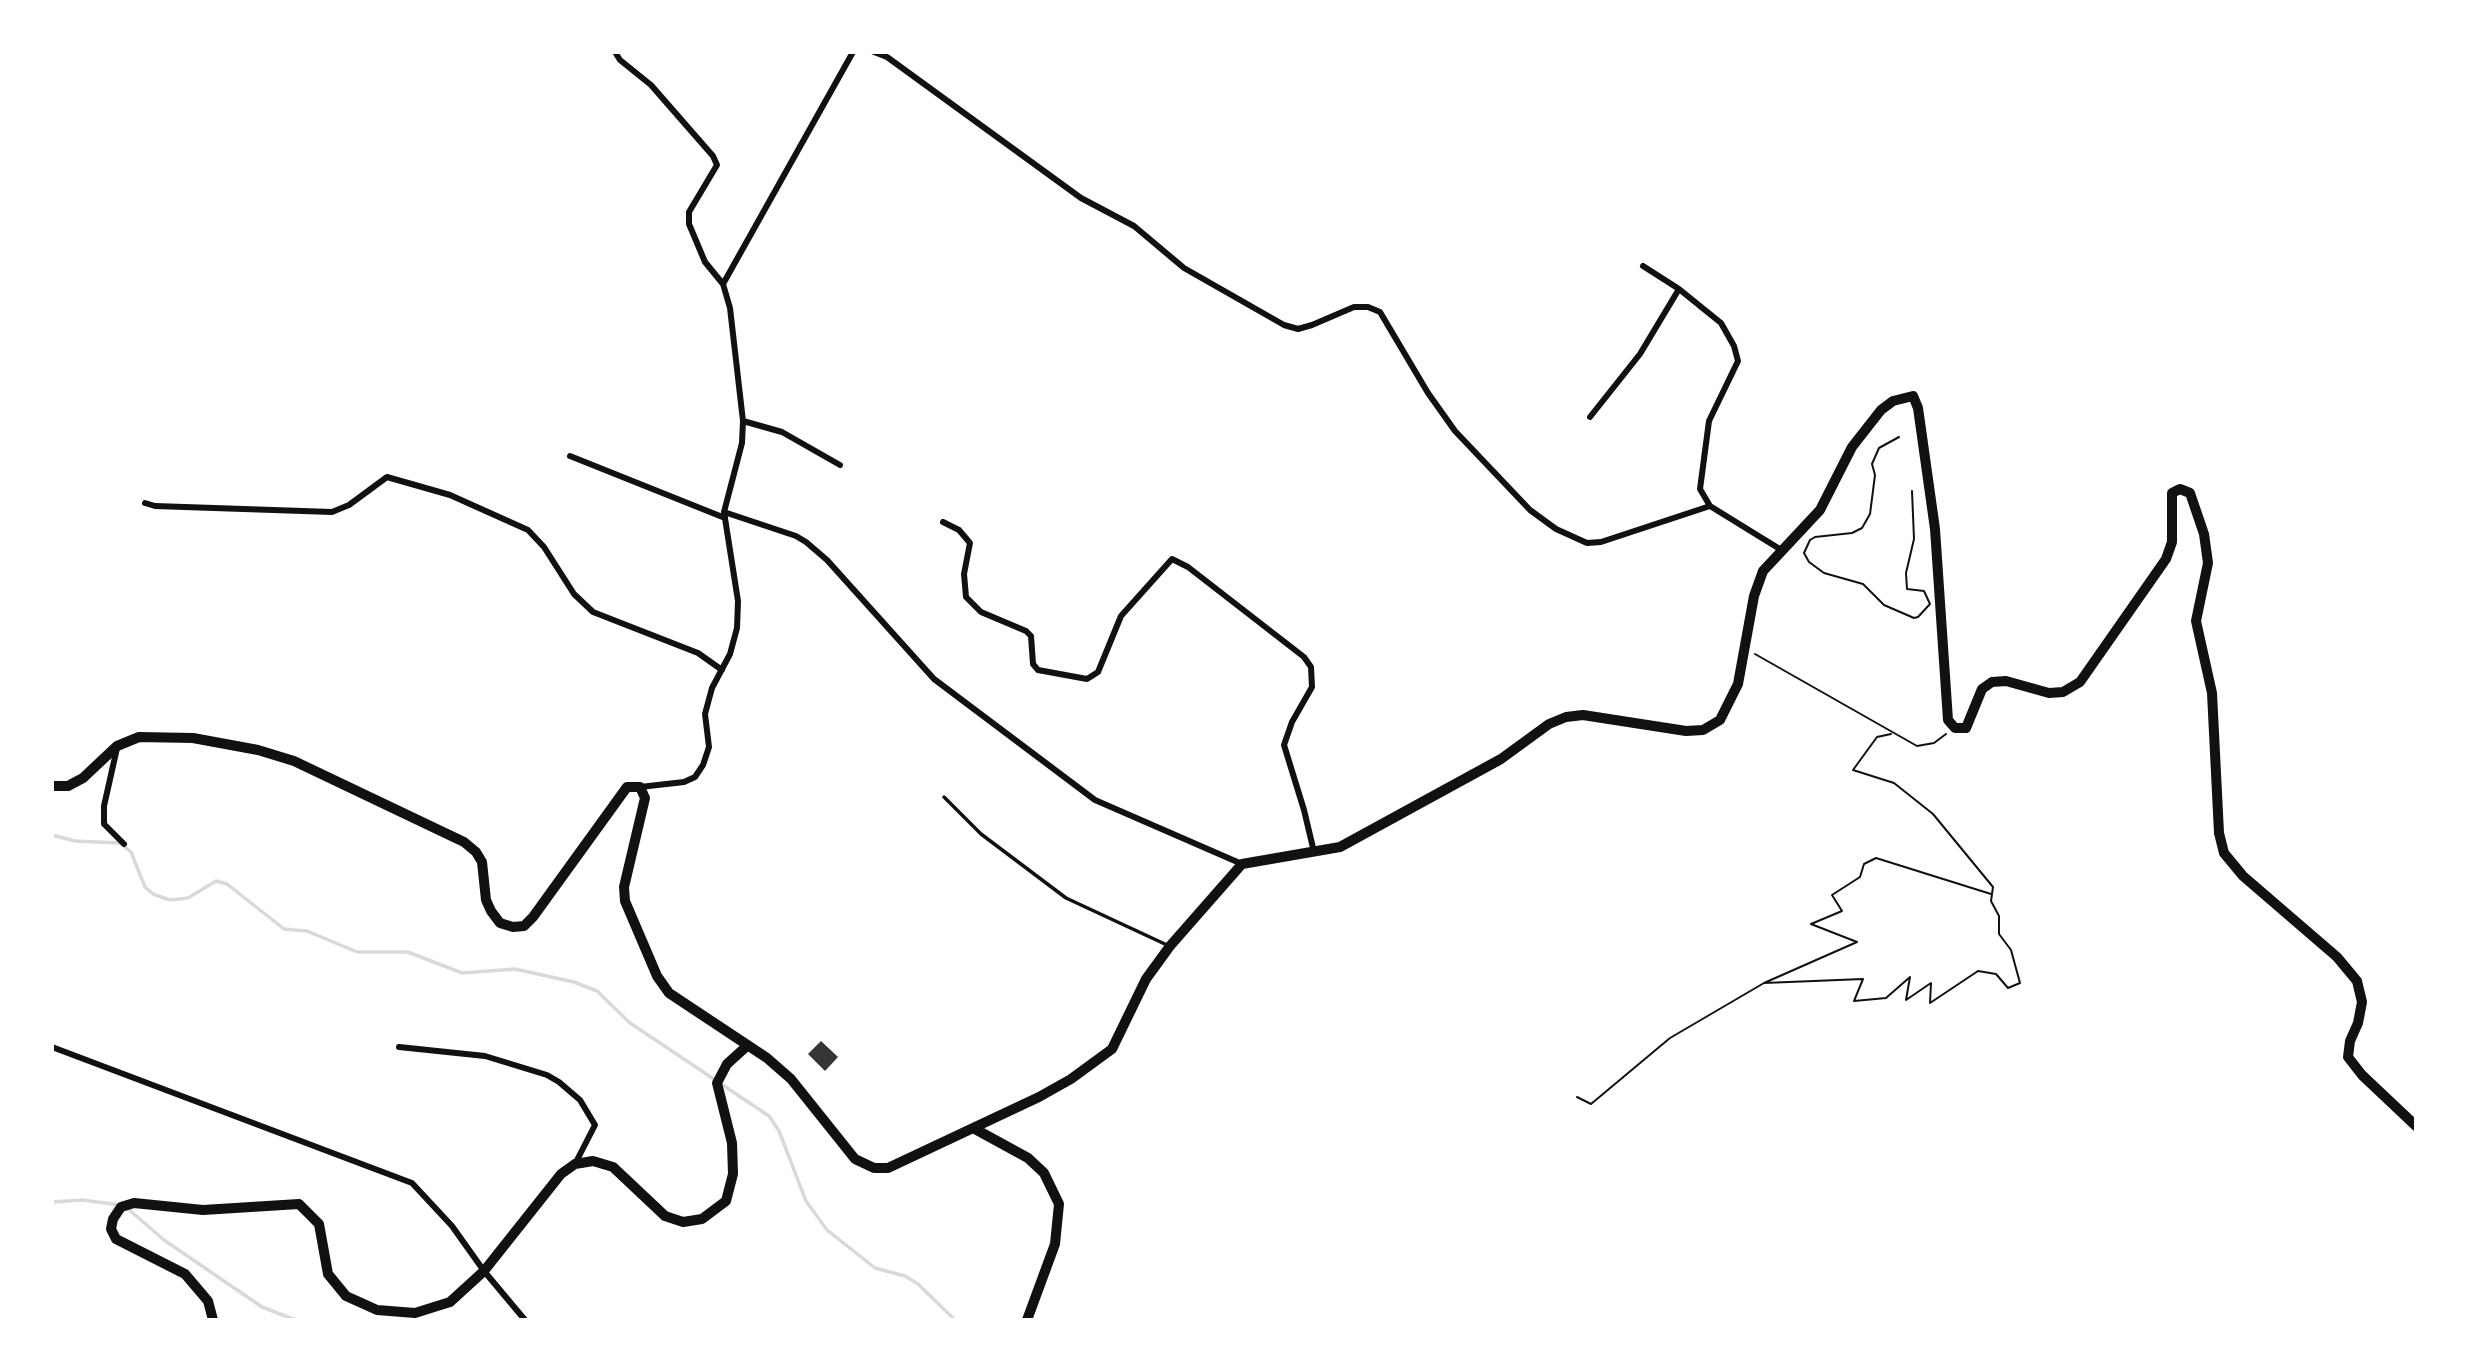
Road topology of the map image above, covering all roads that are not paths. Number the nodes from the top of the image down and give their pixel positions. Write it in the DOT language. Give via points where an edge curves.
graph roads {
  1 [pos="615,52"];
  2 [pos="853,52"];
  3 [pos="874,52"];
  4 [pos="1643,267"];
  5 [pos="723,284"];
  6 [pos="1679,289"];
  7 [pos="1590,417"];
  8 [pos="743,421"];
  9 [pos="570,456"];
  10 [pos="840,464"];
  11 [pos="145,503"];
  12 [pos="1710,506"];
  13 [pos="725,515"];
  14 [pos="943,522"];
  15 [pos="1783,551"];
  16 [pos="722,670"];
  17 [pos="117,746"];
  18 [pos="52,786"];
  19 [pos="640,787"];
  20 [pos="944,797"];
  21 [pos="124,844"];
  22 [pos="1314,854"];
  23 [pos="1242,864"];
  24 [pos="1170,946"];
  25 [pos="748,1045"];
  26 [pos="52,1047"];
  27 [pos="399,1047"];
  28 [pos="2416,1126"];
  29 [pos="975,1129"];
  30 [pos="575,1164"];
  31 [pos="484,1271"];
  32 [pos="214,1320"];
  33 [pos="525,1320"];
  34 [pos="1027,1320"];
  1 -- 5 [label="street" via="651,85 713,156 717,165 689,212 689,224 705,262"];
  2 -- 5 [label="street"];
  3 -- 12 [label="street" via="1081,198 1134,226 1184,268 1284,325 1305,327 1354,307 1380,312 1455,431 1530,510 1556,529 1587,543 1601,542"];
  4 -- 6 [label="street"];
  5 -- 8 [label="street"];
  6 -- 7 [label="street" via="1640,354"];
  6 -- 12 [label="street" via="1721,323 1738,362 1709,421 1700,489"];
  8 -- 10 [label="street" via="782,432"];
  8 -- 13 [label="street"];
  9 -- 13 [label="street"];
  11 -- 16 [label="street" via="332,512 387,477 450,495 528,530 574,594 593,612 698,653"];
  12 -- 15 [label="street"];
  13 -- 16 [label="street" via="738,601 737,628"];
  13 -- 23 [label="street" via="806,542 827,559 934,679 1096,800"];
  14 -- 22 [label="street" via="959,530 970,543 964,574 966,597 981,612 1031,636 1033,664 1038,670 1087,679 1098,671 1121,616 1172,559 1304,657 1311,667 1312,687 1284,745"];
  15 -- 22 [label="main road" via="1763,571 1732,702 1720,720 1703,730 1686,731 1583,715 1566,717 1501,759 1370,831"];
  15 -- 28 [label="main road" via="1820,510 1852,447 1881,410 1913,396 1935,529 1948,720 1955,728 1966,728 1982,689 1992,682 2006,681 2049,693 2063,692 2080,682 2166,559 2172,542 2172,493 2180,489 2190,494 2208,563 2196,621 2212,693 2218,833 2224,853 2357,981 2361,1002 2348,1057"];
  16 -- 19 [label="street" via="705,714 709,747 695,777"];
  17 -- 18 [label="main road" via="82,778 68,786"];
  17 -- 19 [label="main road" via="125,740 156,735 193,738 294,761 464,842 482,862 491,911 500,923 513,927 524,926 533,917 627,787"];
  17 -- 21 [label="street" via="104,824"];
  19 -- 25 [label="main road" via="645,798 624,887 625,901 669,993"];
  20 -- 24 [label="lane" via="981,834 1066,898"];
  22 -- 23 [label="main road"];
  23 -- 24 [label="main road"];
  24 -- 29 [label="main road" via="1146,979 1112,1049 1071,1079"];
  25 -- 29 [label="main road" via="791,1079 846,1151 864,1165 888,1168"];
  25 -- 30 [label="main road" via="719,1074 717,1092 732,1143 733,1174 726,1201 702,1219 683,1222 665,1216 613,1167 593,1161"];
  26 -- 31 [label="street" via="412,1183 453,1226"];
  27 -- 30 [label="street" via="485,1056 547,1074 580,1100 595,1125"];
  29 -- 34 [label="main road" via="1028,1158 1044,1173 1059,1204 1055,1244"];
  30 -- 31 [label="main road" via="561,1174"];
  31 -- 32 [label="main road" via="450,1302 415,1313 377,1310 346,1296 327,1275 319,1224 299,1204 204,1210 134,1203 121,1207 111,1229 116,1239 185,1274 208,1301"];
  31 -- 33 [label="street"];
}
